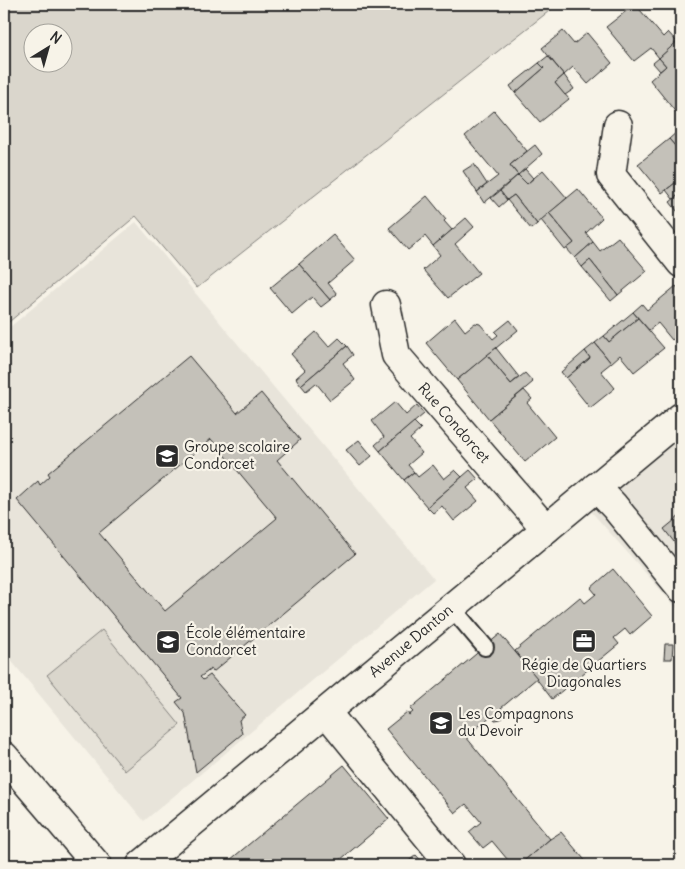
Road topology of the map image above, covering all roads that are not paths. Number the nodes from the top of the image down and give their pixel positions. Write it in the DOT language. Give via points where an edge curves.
graph roads {
  1 [pos="618,125"];
  2 [pos="681,263"];
  3 [pos="386,305"];
  4 [pos="681,417"];
  5 [pos="596,487"];
  6 [pos="546,529"];
  7 [pos="681,588"];
  8 [pos="452,608"];
  9 [pos="485,647"];
  10 [pos="326,712"];
  11 [pos="4,756"];
  12 [pos="97,865"];
  13 [pos="141,865"];
  14 [pos="451,865"];
  1 -- 2 [label="street" via="610,175"];
  3 -- 6 [label="street, Rue Condorcet" via="396,355"];
  4 -- 5 [label="street, Avenue Danton"];
  5 -- 6 [label="street, Avenue Danton"];
  5 -- 7 [label="street"];
  6 -- 8 [label="street, Avenue Danton"];
  8 -- 9 [label="lane"];
  8 -- 10 [label="street, Avenue Danton"];
  10 -- 13 [label="street, Avenue Danton"];
  10 -- 14 [label="street"];
  11 -- 12 [label="street"];
}
